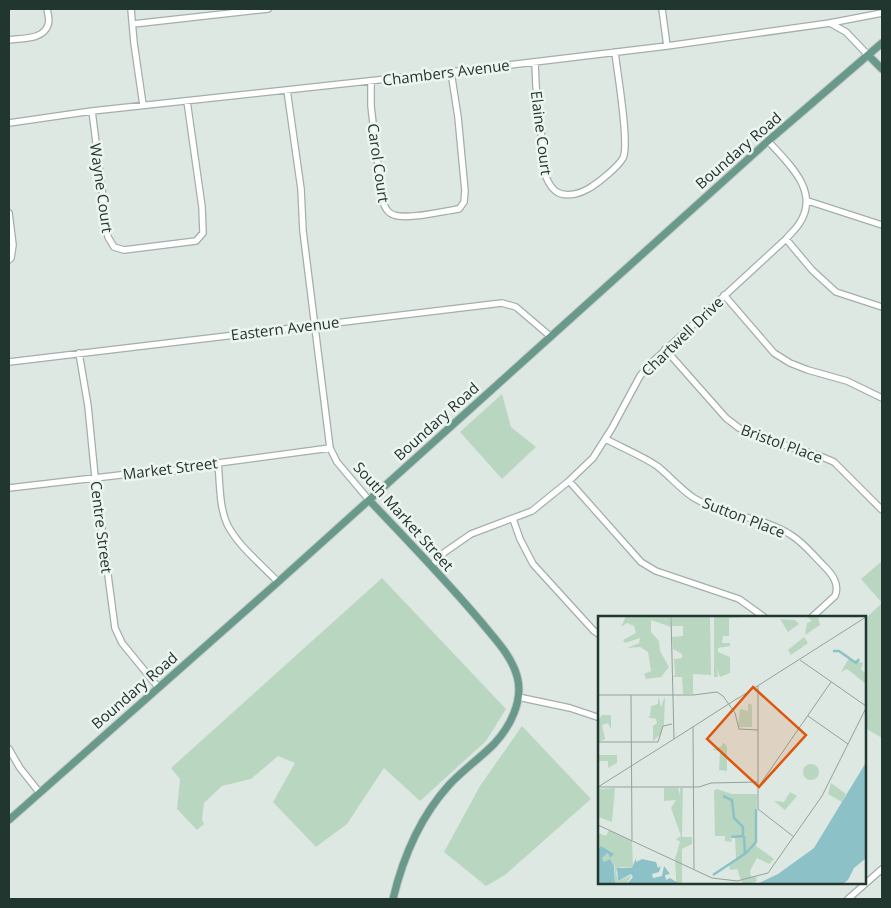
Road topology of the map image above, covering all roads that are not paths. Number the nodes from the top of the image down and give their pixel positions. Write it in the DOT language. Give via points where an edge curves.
graph roads {
  1 [pos="47,9"];
  2 [pos="131,9"];
  3 [pos="268,9"];
  4 [pos="662,9"];
  5 [pos="882,13"];
  6 [pos="830,23"];
  7 [pos="133,24"];
  8 [pos="9,40"];
  9 [pos="882,43"];
  10 [pos="667,46"];
  11 [pos="615,52"];
  12 [pos="868,55"];
  13 [pos="535,62"];
  14 [pos="882,69"];
  15 [pos="451,72"];
  16 [pos="371,81"];
  17 [pos="288,90"];
  18 [pos="187,101"];
  19 [pos="143,106"];
  20 [pos="92,111"];
  21 [pos="9,123"];
  22 [pos="768,141"];
  23 [pos="808,201"];
  24 [pos="9,213"];
  25 [pos="882,225"];
  26 [pos="786,239"];
  27 [pos="9,260"];
  28 [pos="724,295"];
  29 [pos="882,307"];
  30 [pos="316,324"];
  31 [pos="550,336"];
  32 [pos="665,349"];
  33 [pos="79,353"];
  34 [pos="9,362"];
  35 [pos="882,398"];
  36 [pos="606,439"];
  37 [pos="330,448"];
  38 [pos="218,463"];
  39 [pos="95,477"];
  40 [pos="569,481"];
  41 [pos="9,488"];
  42 [pos="369,500"];
  43 [pos="882,510"];
  44 [pos="513,519"];
  45 [pos="431,566"];
  46 [pos="278,582"];
  47 [pos="763,616"];
  48 [pos="813,616"];
  49 [pos="598,634"];
  50 [pos="158,687"];
  51 [pos="518,697"];
  52 [pos="598,717"];
  53 [pos="9,750"];
  54 [pos="39,792"];
  55 [pos="9,820"];
  56 [pos="882,868"];
  57 [pos="866,883"];
  58 [pos="866,883"];
  59 [pos="393,899"];
  60 [pos="848,899"];
  1 -- 8 [label="street" via="49,24 44,33"];
  2 -- 7 [label="street"];
  3 -- 7 [label="street"];
  4 -- 10 [label="street"];
  5 -- 6 [label="street, Chambers Avenue"];
  6 -- 10 [label="street, Chambers Avenue"];
  6 -- 12 [label="street" via="839,26"];
  7 -- 19 [label="street"];
  9 -- 12 [label="main road, Boundary Road"];
  10 -- 11 [label="street, Chambers Avenue"];
  11 -- 13 [label="street, Chambers Avenue"];
  11 -- 13 [label="street, Elaine Court" via="626,141 624,156 594,186 570,195 558,193 550,187 546,177"];
  12 -- 14 [label="main road"];
  12 -- 22 [label="main road, Boundary Road"];
  13 -- 15 [label="street, Chambers Avenue"];
  15 -- 16 [label="street, Chambers Avenue"];
  15 -- 16 [label="street, Carol Court" via="464,202 459,209 406,216 394,216 386,211 382,200"];
  16 -- 17 [label="street, Chambers Avenue"];
  17 -- 18 [label="street, Chambers Avenue"];
  17 -- 30 [label="street, South Market Street"];
  18 -- 19 [label="street, Chambers Avenue"];
  18 -- 20 [label="street, Wayne Court" via="203,234 196,241 124,250 114,247 108,237"];
  19 -- 20 [label="street, Chambers Avenue"];
  20 -- 21 [label="street, Chambers Avenue"];
  22 -- 23 [label="street" via="800,178"];
  22 -- 31 [label="main road, Boundary Road"];
  23 -- 25 [label="street"];
  23 -- 26 [label="street, Chartwell Drive" via="800,224"];
  24 -- 27 [label="street" via="13,246"];
  26 -- 28 [label="street, Chartwell Drive"];
  26 -- 29 [label="street" via="836,292"];
  28 -- 32 [label="street, Chartwell Drive"];
  28 -- 35 [label="street" via="774,353 790,363 847,382"];
  30 -- 31 [label="street, Eastern Avenue" via="502,303 516,307"];
  30 -- 33 [label="street, Eastern Avenue"];
  30 -- 37 [label="street, South Market Street"];
  31 -- 42 [label="main road, Boundary Road"];
  32 -- 36 [label="street, Chartwell Drive" via="640,376"];
  32 -- 43 [label="street, Bristol Place" via="726,418 739,428 834,462"];
  33 -- 34 [label="street, Eastern Avenue"];
  33 -- 39 [label="street, Centre Street"];
  36 -- 40 [label="street, Chartwell Drive" via="593,458"];
  36 -- 48 [label="street, Sutton Place" via="656,466 695,499 772,526 805,546 837,585 835,596"];
  37 -- 38 [label="street, Market Street"];
  37 -- 42 [label="street, South Market Street" via="337,462"];
  38 -- 39 [label="street, Market Street" via="173,471"];
  38 -- 46 [label="street" via="222,508 227,523 235,537"];
  39 -- 41 [label="street, Market Street"];
  39 -- 50 [label="street, Centre Street" via="115,628 122,643"];
  40 -- 44 [label="street, Chartwell Drive" via="532,511"];
  40 -- 47 [label="street" via="641,562 656,571 739,599"];
  42 -- 45 [label="main road, South Market Street"];
  42 -- 46 [label="main road, Boundary Road"];
  44 -- 45 [label="street, Chartwell Drive" via="471,534"];
  44 -- 49 [label="street" via="533,564"];
  45 -- 51 [label="main road, South Market Street" via="504,650 517,675"];
  46 -- 50 [label="main road, Boundary Road"];
  50 -- 54 [label="main road, Boundary Road"];
  51 -- 52 [label="street"];
  51 -- 59 [label="main road, South Market Street" via="506,729 451,783 426,816 403,864"];
  53 -- 54 [label="street"];
  54 -- 55 [label="main road, Boundary Road"];
  56 -- 57 [label="street"];
  58 -- 60 [label="street"];
}
